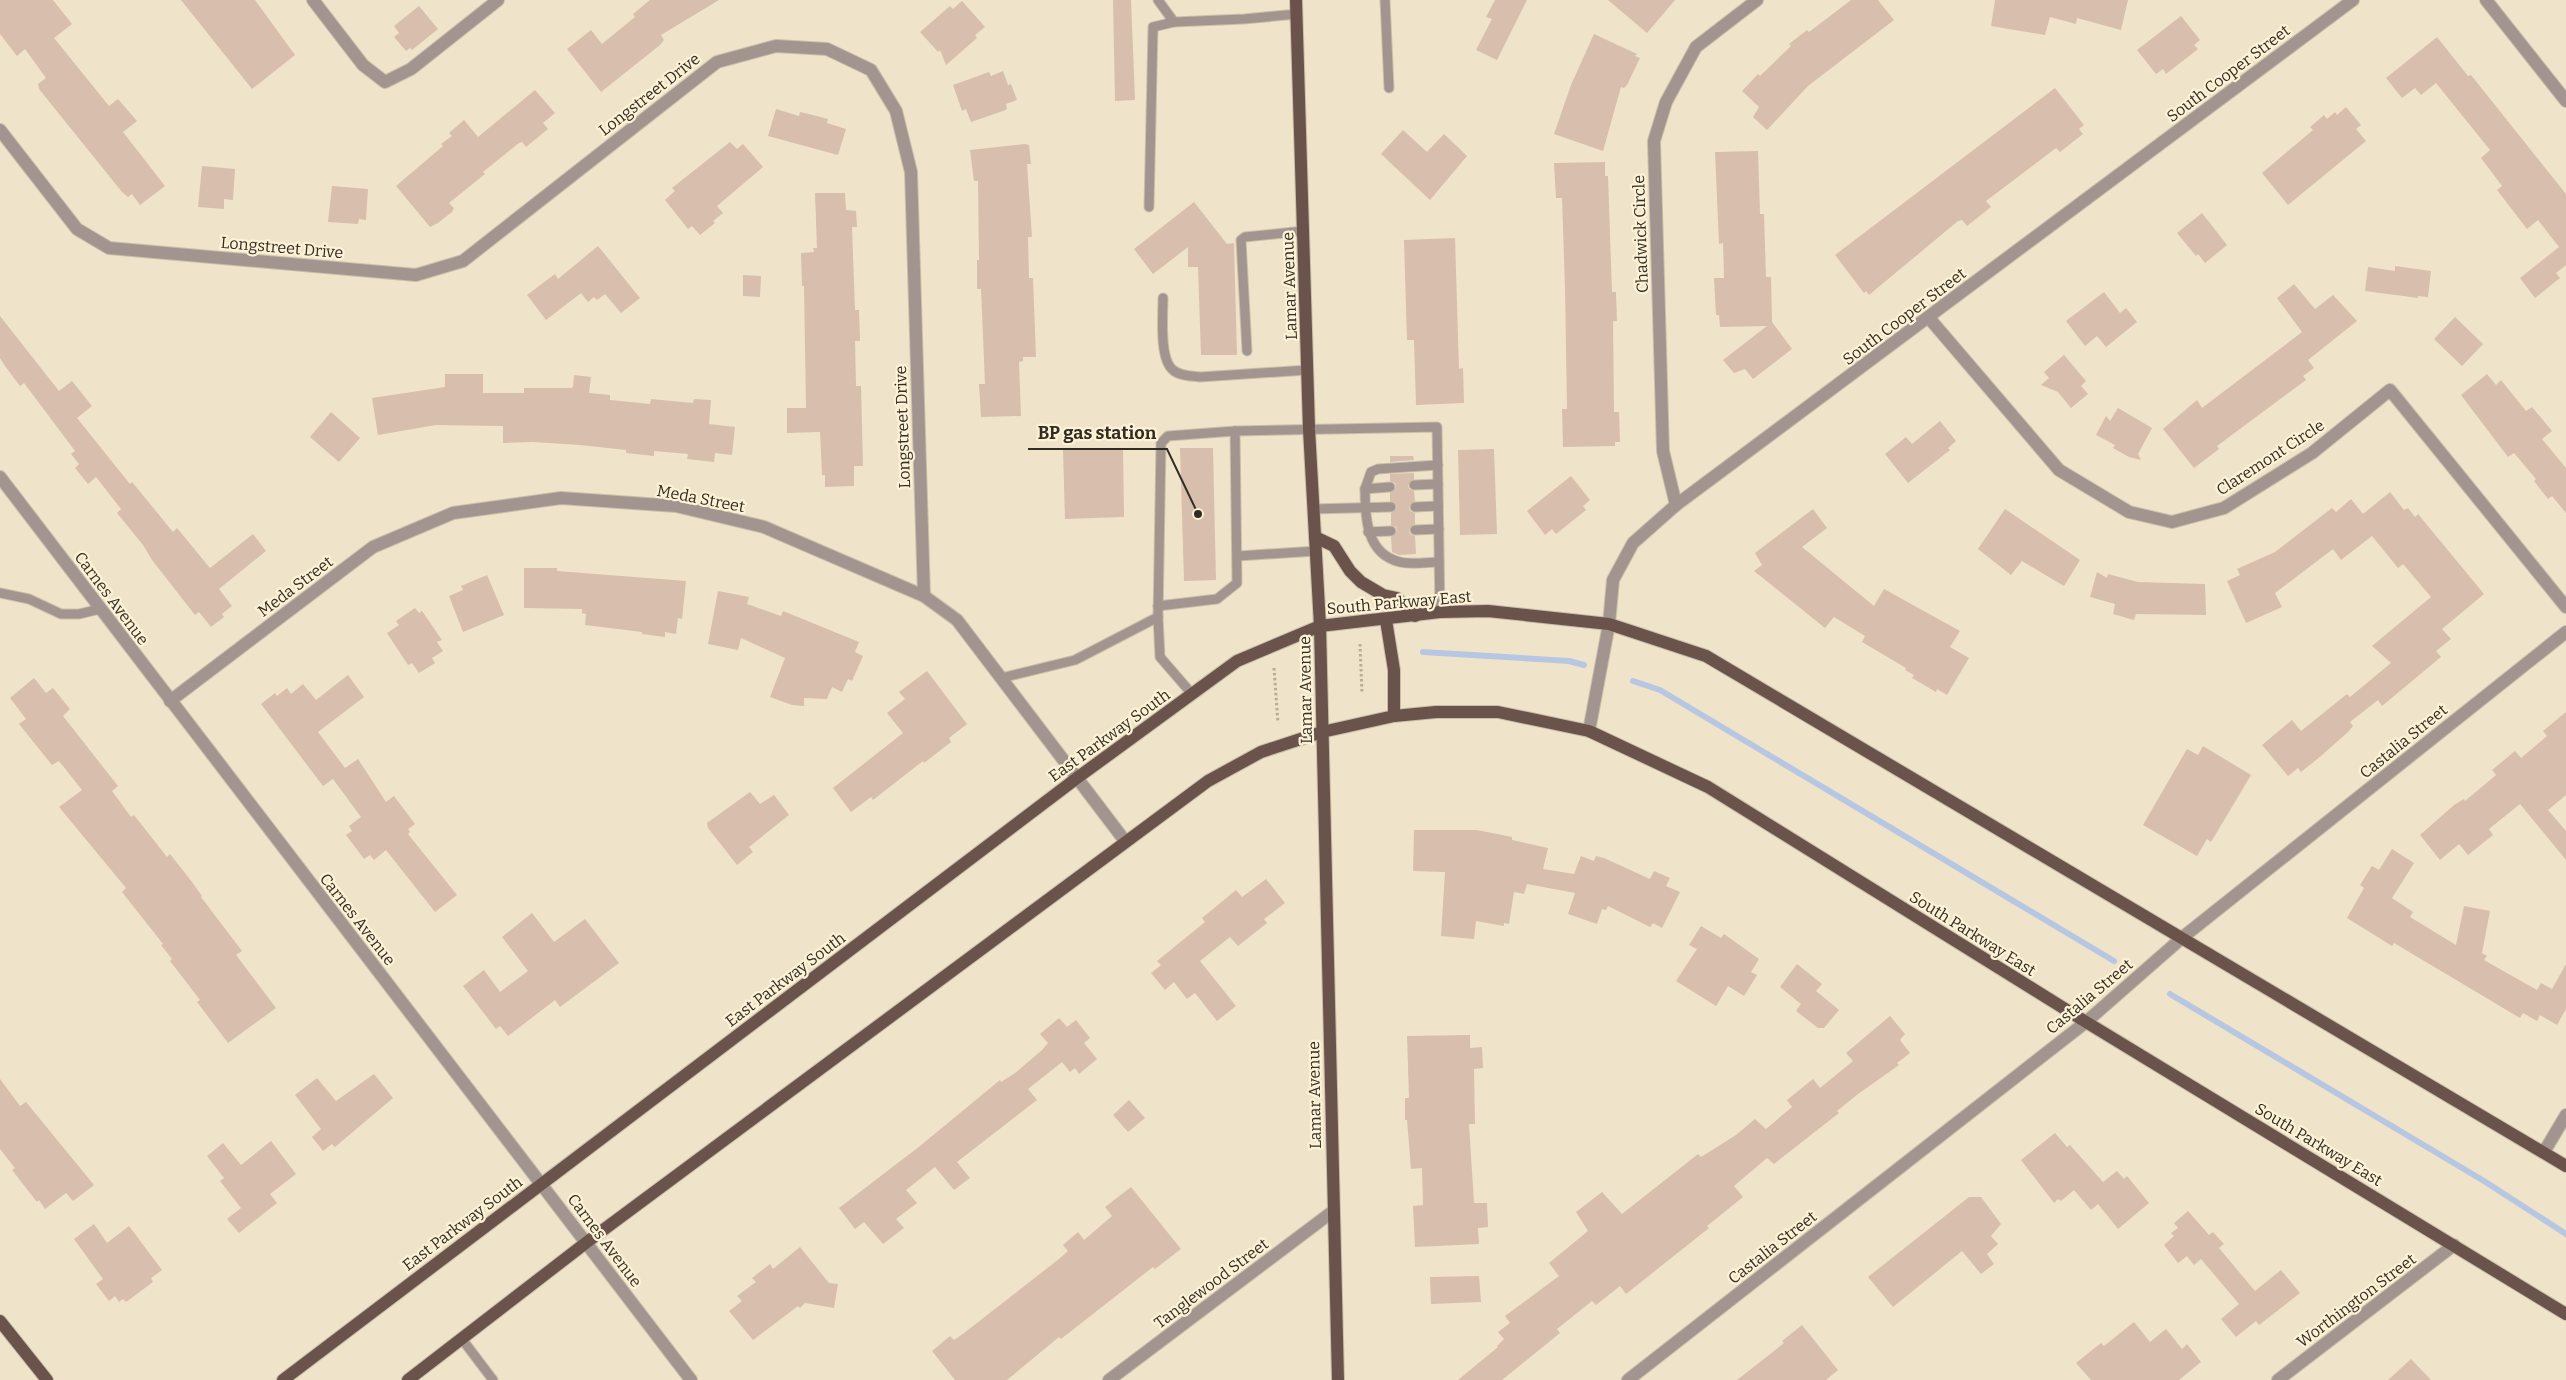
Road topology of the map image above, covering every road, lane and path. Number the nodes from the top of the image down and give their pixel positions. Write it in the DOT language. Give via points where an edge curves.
graph roads {
  1 [pos="313,0"];
  2 [pos="498,0"];
  3 [pos="1158,0"];
  4 [pos="1296,0"];
  5 [pos="1385,0"];
  6 [pos="1757,0"];
  7 [pos="2350,0"];
  8 [pos="2486,0"];
  9 [pos="1297,14"];
  10 [pos="1174,22"];
  11 [pos="1389,88"];
  12 [pos="2566,101"];
  13 [pos="0,130"];
  14 [pos="1149,207"];
  15 [pos="1303,231"];
  16 [pos="1163,298"];
  17 [pos="1929,318"];
  18 [pos="1247,351"];
  19 [pos="1307,370"];
  20 [pos="1309,429"];
  21 [pos="1236,431"];
  22 [pos="1438,465"];
  23 [pos="0,477"];
  24 [pos="1438,484"];
  25 [pos="1414,485"];
  26 [pos="1390,486"];
  27 [pos="1365,489"];
  28 [pos="1676,505"];
  29 [pos="1438,506"];
  30 [pos="1365,507"];
  31 [pos="1390,507"];
  32 [pos="1415,507"];
  33 [pos="1313,509"];
  34 [pos="1439,529"];
  35 [pos="1415,530"];
  36 [pos="1391,531"];
  37 [pos="1368,532"];
  38 [pos="1315,537"];
  39 [pos="1316,551"];
  40 [pos="1238,556"];
  41 [pos="1439,562"];
  42 [pos="0,593"];
  43 [pos="924,596"];
  44 [pos="1158,606"];
  45 [pos="2566,607"];
  46 [pos="100,609"];
  47 [pos="1440,612"];
  48 [pos="1414,616"];
  49 [pos="1158,617"];
  50 [pos="1386,620"];
  51 [pos="1609,624"];
  52 [pos="1320,626"];
  53 [pos="2566,632"];
  54 [pos="1360,644"];
  55 [pos="1274,668"];
  56 [pos="1001,678"];
  57 [pos="1362,693"];
  58 [pos="1192,694"];
  59 [pos="170,701"];
  60 [pos="1394,716"];
  61 [pos="1278,723"];
  62 [pos="1589,731"];
  63 [pos="1322,732"];
  64 [pos="1077,778"];
  65 [pos="1126,841"];
  66 [pos="2183,937"];
  67 [pos="2086,1022"];
  68 [pos="2566,1116"];
  69 [pos="2544,1152"];
  70 [pos="2566,1166"];
  71 [pos="542,1182"];
  72 [pos="1332,1212"];
  73 [pos="587,1242"];
  74 [pos="2454,1245"];
  75 [pos="2566,1314"];
  76 [pos="0,1321"];
  77 [pos="462,1339"];
  78 [pos="47,1380"];
  79 [pos="283,1380"];
  80 [pos="408,1380"];
  81 [pos="493,1380"];
  82 [pos="691,1380"];
  83 [pos="1109,1380"];
  84 [pos="1338,1380"];
  85 [pos="1628,1380"];
  86 [pos="2278,1380"];
  1 -- 2 [label="street" via="363,65 385,82 411,70"];
  3 -- 10 [label="lane"];
  4 -- 9 [label="main road, Lamar Avenue"];
  5 -- 11 [label="lane"];
  6 -- 28 [label="street, Chadwick Circle" via="1696,47 1666,102 1654,141 1663,451"];
  7 -- 17 [label="street, South Cooper Street"];
  8 -- 12 [label="street"];
  9 -- 10 [label="lane"];
  9 -- 15 [label="main road, Lamar Avenue"];
  10 -- 14 [label="lane" via="1153,27"];
  13 -- 43 [label="street, Longstreet Drive" via="77,228 109,248 416,275 464,262 717,62 776,46 827,49 871,70 896,111 911,172"];
  15 -- 18 [label="lane" via="1241,240"];
  15 -- 19 [label="main road, Lamar Avenue"];
  16 -- 19 [label="lane" via="1165,358 1173,370 1183,375 1200,377"];
  17 -- 28 [label="street, South Cooper Street"];
  17 -- 45 [label="street, Claremont Circle" via="2059,470 2129,512 2172,522 2224,508 2312,452 2390,390"];
  19 -- 20 [label="main road, Lamar Avenue"];
  20 -- 21 [label="lane"];
  20 -- 22 [label="lane" via="1437,427"];
  20 -- 33 [label="main road, Lamar Avenue"];
  21 -- 40 [label="lane"];
  21 -- 44 [label="lane" via="1168,436 1160,443"];
  22 -- 24 [label="lane"];
  22 -- 27 [label="lane" via="1378,469 1367,478"];
  23 -- 46 [label="street, Carnes Avenue"];
  24 -- 25 [label="lane"];
  24 -- 29 [label="lane"];
  26 -- 27 [label="lane"];
  27 -- 30 [label="lane"];
  28 -- 51 [label="street, South Cooper Street" via="1634,543 1613,580"];
  29 -- 32 [label="lane"];
  29 -- 34 [label="lane"];
  30 -- 31 [label="lane"];
  30 -- 33 [label="lane"];
  30 -- 37 [label="lane"];
  33 -- 38 [label="main road, Lamar Avenue"];
  34 -- 35 [label="lane"];
  34 -- 41 [label="lane"];
  36 -- 37 [label="lane"];
  37 -- 41 [label="lane" via="1373,543 1391,559"];
  38 -- 39 [label="main road, Lamar Avenue"];
  38 -- 48 [label="main road" via="1334,546 1361,582 1383,595 1397,598"];
  39 -- 40 [label="lane"];
  39 -- 52 [label="main road, Lamar Avenue"];
  40 -- 44 [label="lane" via="1238,583 1217,599"];
  41 -- 47 [label="lane"];
  42 -- 46 [label="lane" via="29,599 61,614"];
  43 -- 56 [label="street, Meda Street" via="957,620"];
  43 -- 59 [label="street, Meda Street" via="764,527 676,506 561,498 453,513 374,547"];
  44 -- 49 [label="lane"];
  46 -- 59 [label="street, Carnes Avenue"];
  47 -- 48 [label="main road, South Parkway East"];
  47 -- 51 [label="main road, South Parkway East" via="1488,611"];
  48 -- 50 [label="main road, South Parkway East"];
  49 -- 56 [label="lane" via="1075,660"];
  49 -- 58 [label="lane" via="1160,657"];
  50 -- 52 [label="main road, South Parkway East"];
  50 -- 60 [label="main road" via="1394,670"];
  51 -- 62 [label="street, South Cooper Street"];
  51 -- 66 [label="main road, South Parkway East" via="1706,656"];
  52 -- 58 [label="main road, East Parkway South" via="1237,661"];
  52 -- 63 [label="main road, Lamar Avenue"];
  53 -- 66 [label="street, Castalia Street"];
  54 -- 57 [label="path"];
  55 -- 61 [label="path"];
  56 -- 64 [label="street, Meda Street"];
  58 -- 64 [label="main road, East Parkway South"];
  59 -- 71 [label="street, Carnes Avenue"];
  60 -- 62 [label="main road, South Parkway East" via="1498,712"];
  60 -- 63 [label="main road, South Parkway East"];
  62 -- 67 [label="main road, South Parkway East" via="1708,787"];
  63 -- 65 [label="main road" via="1261,752 1208,781"];
  63 -- 72 [label="main road, Lamar Avenue"];
  64 -- 65 [label="street, Meda Street"];
  64 -- 71 [label="main road, East Parkway South"];
  65 -- 73 [label="main road"];
  66 -- 67 [label="street, Castalia Street"];
  66 -- 69 [label="main road, South Parkway East"];
  67 -- 74 [label="main road, South Parkway East"];
  67 -- 85 [label="street, Castalia Street"];
  68 -- 69 [label="street"];
  69 -- 70 [label="main road, South Parkway East"];
  71 -- 73 [label="street, Carnes Avenue"];
  71 -- 79 [label="main road, East Parkway South"];
  72 -- 83 [label="street, Tanglewood Street"];
  72 -- 84 [label="main road, Lamar Avenue"];
  73 -- 77 [label="main road"];
  73 -- 82 [label="street, Carnes Avenue"];
  74 -- 75 [label="main road, South Parkway East"];
  74 -- 86 [label="street, Worthington Street"];
  76 -- 78 [label="main road"];
  77 -- 80 [label="main road"];
  77 -- 81 [label="lane"];
}
